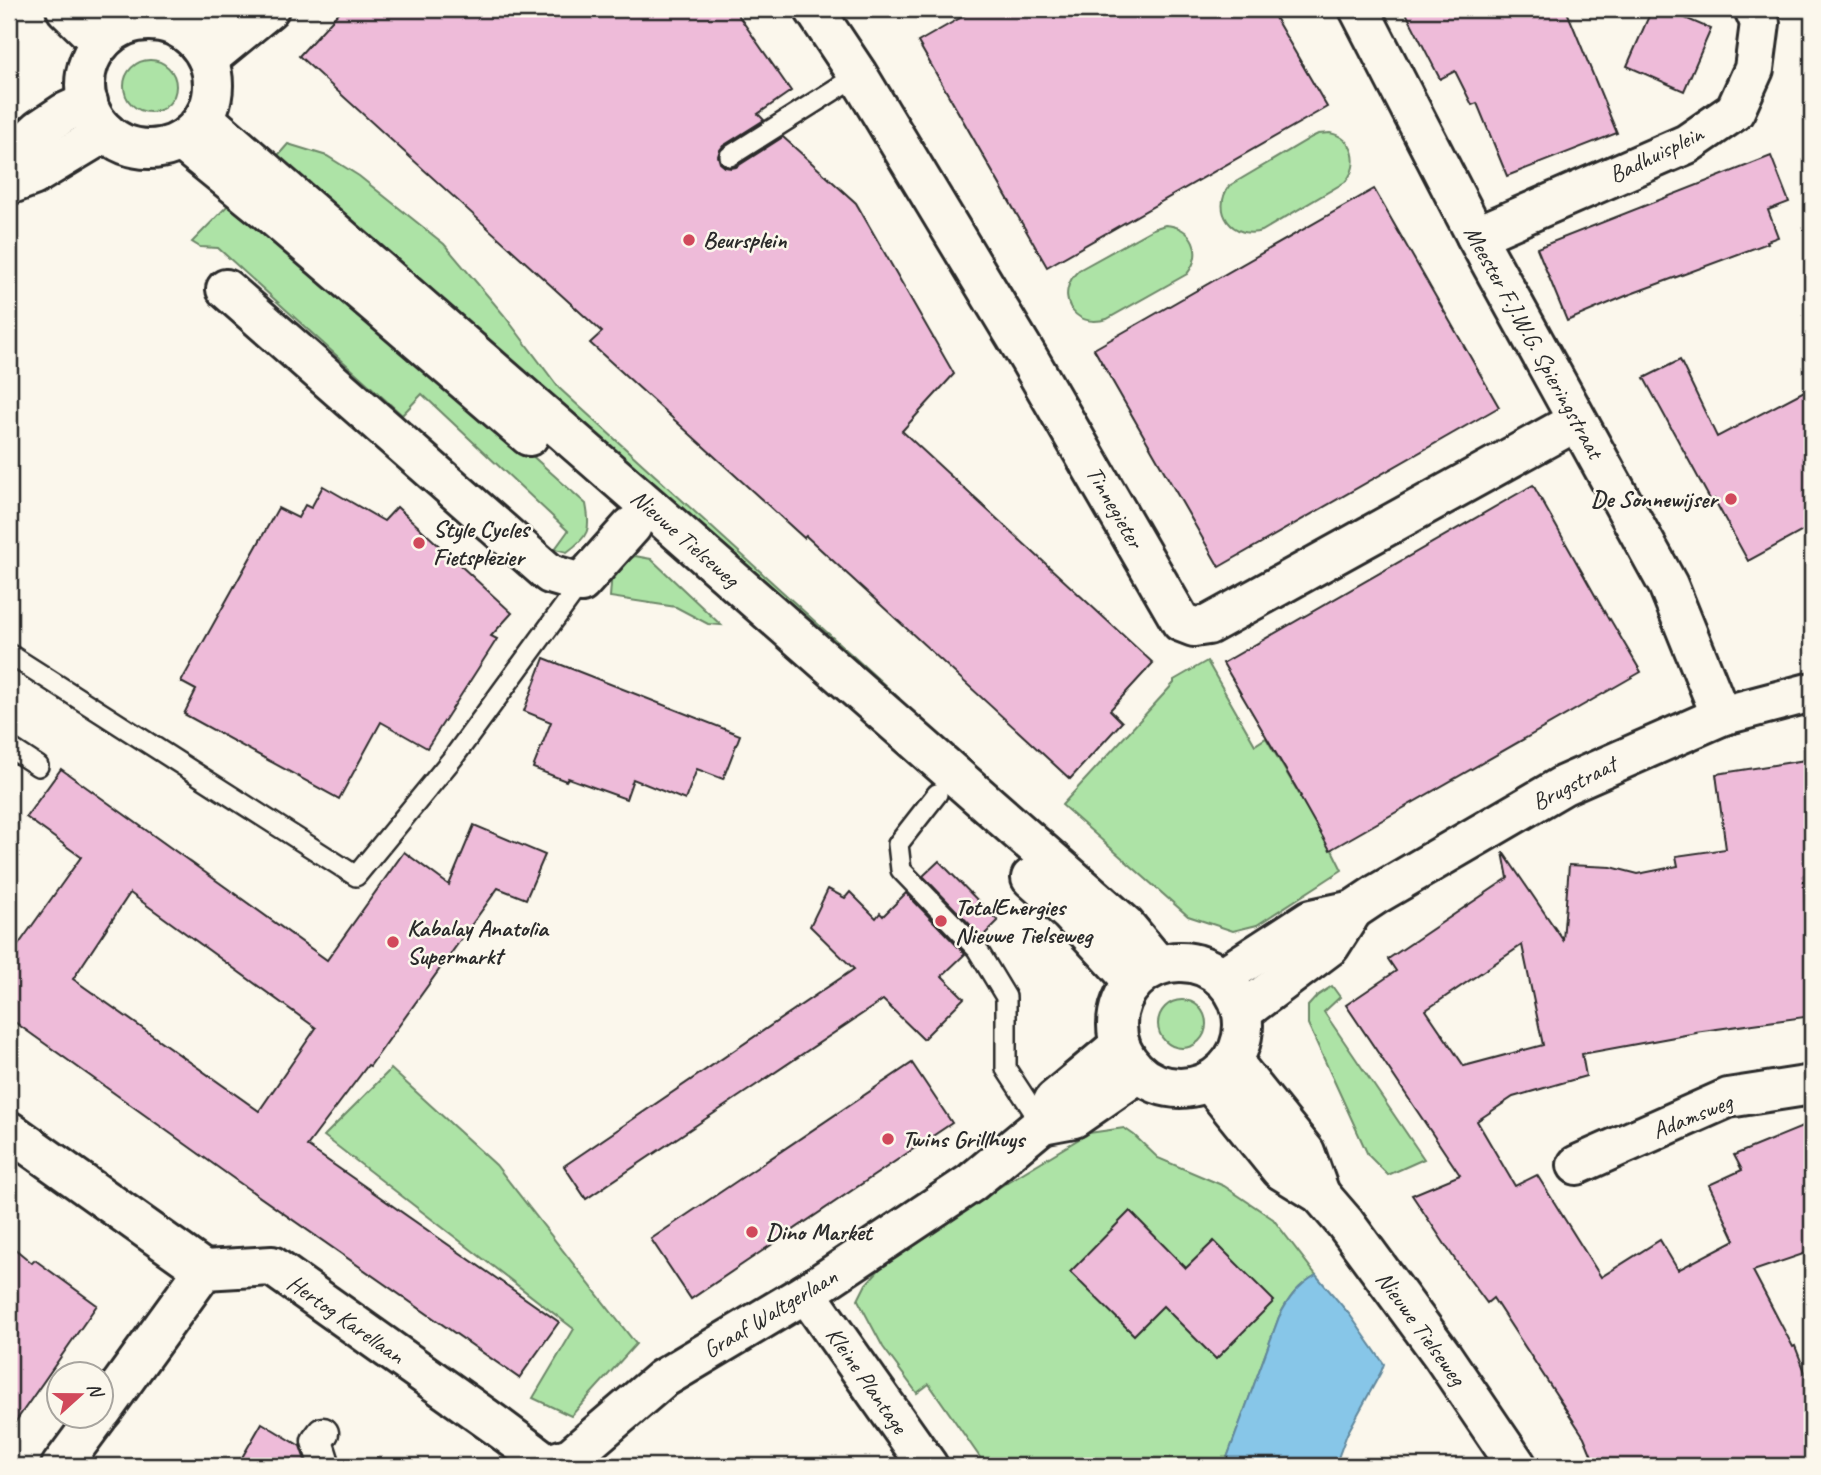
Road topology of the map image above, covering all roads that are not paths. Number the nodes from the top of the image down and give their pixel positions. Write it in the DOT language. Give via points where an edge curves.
graph roads {
  1 [pos="66,9"];
  2 [pos="222,9"];
  3 [pos="269,9"];
  4 [pos="814,9"];
  5 [pos="1359,9"];
  6 [pos="1754,9"];
  7 [pos="115,25"];
  8 [pos="197,46"];
  9 [pos="858,75"];
  10 [pos="97,117"];
  11 [pos="192,129"];
  12 [pos="730,156"];
  13 [pos="9,169"];
  14 [pos="9,186"];
  15 [pos="1476,236"];
  16 [pos="226,289"];
  17 [pos="1577,421"];
  18 [pos="632,526"];
  19 [pos="581,583"];
  20 [pos="9,654"];
  21 [pos="1812,692"];
  22 [pos="1721,716"];
  23 [pos="9,747"];
  24 [pos="38,766"];
  25 [pos="937,794"];
  26 [pos="1353,911"];
  27 [pos="1146,973"];
  28 [pos="1222,977"];
  29 [pos="1242,1012"];
  30 [pos="1130,1059"];
  31 [pos="1220,1071"];
  32 [pos="1812,1085"];
  33 [pos="1042,1124"];
  34 [pos="9,1131"];
  35 [pos="1577,1165"];
  36 [pos="204,1270"];
  37 [pos="806,1293"];
  38 [pos="116,1392"];
  39 [pos="88,1430"];
  40 [pos="323,1433"];
  41 [pos="570,1457"];
  42 [pos="61,1466"];
  43 [pos="325,1466"];
  44 [pos="928,1466"];
  45 [pos="1517,1466"];
  1 -- 7 [label="street"];
  2 -- 8 [label="street"];
  3 -- 8 [label="street"];
  4 -- 9 [label="street, Tinnegieter"];
  5 -- 15 [label="street, Meester F.J.W.G. Spieringstraat"];
  6 -- 15 [label="street, Badhuisplein" via="1760,23 1754,69 1735,111 1687,144"];
  7 -- 8 [label="street" via="169,24"];
  7 -- 10 [label="street" via="88,67 86,80"];
  8 -- 11 [label="street" via="212,72 213,89 210,103"];
  9 -- 12 [label="lane"];
  9 -- 17 [label="street, Tinnegieter" via="1181,622 1208,625"];
  10 -- 11 [label="street" via="119,141 134,147 166,146"];
  10 -- 13 [label="street" via="64,113 14,153"];
  10 -- 14 [label="street" via="33,176"];
  11 -- 18 [label="street, Nieuwe Tielseweg" via="262,206"];
  11 -- 27 [label="street, Nieuwe Tielseweg" via="640,498 1125,925"];
  15 -- 17 [label="street, Meester F.J.W.G. Spieringstraat"];
  16 -- 19 [label="street" via="550,574"];
  17 -- 22 [label="street, Meester F.J.W.G. Spieringstraat" via="1668,585"];
  18 -- 19 [label="street, Nieuwe Tielseweg"];
  18 -- 25 [label="street, Nieuwe Tielseweg"];
  19 -- 20 [label="lane" via="453,758 356,876"];
  21 -- 22 [label="street, Brugstraat"];
  22 -- 26 [label="street, Brugstraat" via="1564,785"];
  23 -- 24 [label="lane"];
  25 -- 27 [label="street, Nieuwe Tielseweg" via="1070,913"];
  25 -- 33 [label="lane" via="898,844 901,870 977,949 1006,997 1006,1069"];
  26 -- 28 [label="street, Brugstraat" via="1311,919"];
  26 -- 29 [label="street, Brugstraat" via="1330,946"];
  27 -- 28 [label="street" via="1174,961 1207,967"];
  27 -- 30 [label="street" via="1123,997 1117,1014 1117,1030"];
  28 -- 29 [label="street"];
  29 -- 31 [label="street" via="1243,1036"];
  30 -- 31 [label="street" via="1150,1081 1163,1086 1194,1087"];
  30 -- 33 [label="street, Graaf Waltgerlaan" via="1055,1100"];
  31 -- 45 [label="street, Nieuwe Tielseweg" via="1304,1152 1320,1194 1442,1356"];
  32 -- 35 [label="street, Adamsweg" via="1728,1098"];
  33 -- 37 [label="street, Graaf Waltgerlaan" via="971,1183"];
  34 -- 36 [label="street"];
  36 -- 38 [label="street"];
  36 -- 41 [label="street, Hertog Karellaan" via="272,1266 548,1464"];
  37 -- 41 [label="street, Graaf Waltgerlaan" via="662,1379"];
  37 -- 44 [label="street, Kleine Plantage"];
  39 -- 42 [label="street"];
  40 -- 43 [label="street" via="317,1441"];
}
